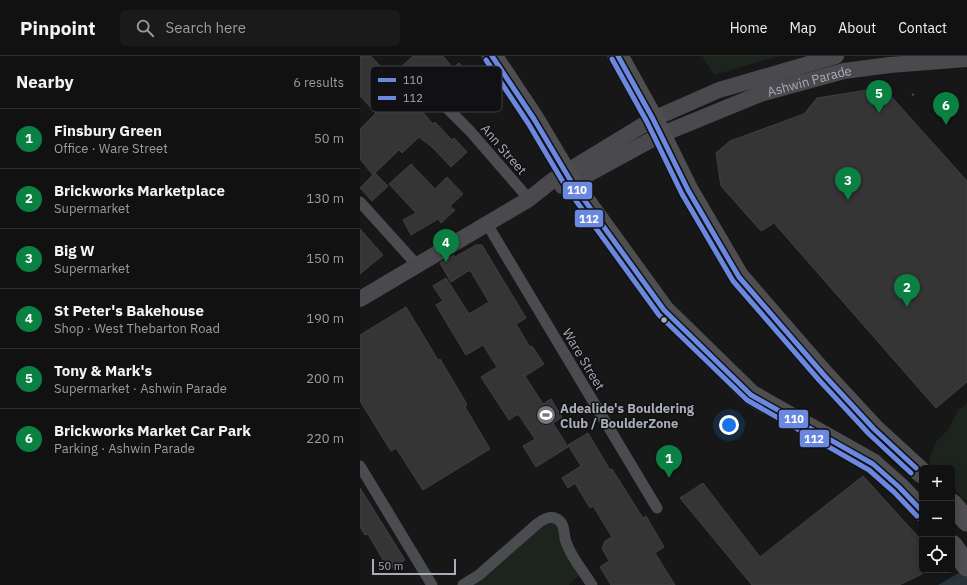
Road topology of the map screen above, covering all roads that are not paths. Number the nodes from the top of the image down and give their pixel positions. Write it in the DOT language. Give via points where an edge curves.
graph roads {
  1 [pos="492,56"];
  2 [pos="618,56"];
  3 [pos="836,56"];
  4 [pos="967,59"];
  5 [pos="499,66"];
  6 [pos="502,71"];
  7 [pos="451,112"];
  8 [pos="657,127"];
  9 [pos="569,177"];
  10 [pos="529,199"];
  11 [pos="360,202"];
  12 [pos="486,224"];
  13 [pos="417,265"];
  14 [pos="360,299"];
  15 [pos="360,466"];
  16 [pos="919,470"];
  17 [pos="955,507"];
  18 [pos="657,508"];
  19 [pos="919,508"];
  20 [pos="967,521"];
  21 [pos="432,585"];
  22 [pos="463,585"];
  23 [pos="592,585"];
  1 -- 5 [label="highway"];
  2 -- 8 [label="highway"];
  3 -- 8 [label="street, Ashwin Parade" via="719,90"];
  4 -- 8 [label="street, Ashwin Parade" via="844,71 760,94"];
  6 -- 9 [label="highway"];
  7 -- 10 [label="street, Ann Street"];
  8 -- 9 [label="street"];
  8 -- 16 [label="highway" via="688,190 739,277 874,429"];
  9 -- 10 [label="street"];
  9 -- 19 [label="highway" via="664,310 752,395 873,464"];
  10 -- 12 [label="street"];
  11 -- 13 [label="street"];
  12 -- 13 [label="street"];
  12 -- 18 [label="street, Ware Street"];
  13 -- 14 [label="street"];
  15 -- 21 [label="street"];
  17 -- 20 [label="highway"];
  22 -- 23 [label="street" via="479,575 537,524 551,518 561,522 565,541"];
}
